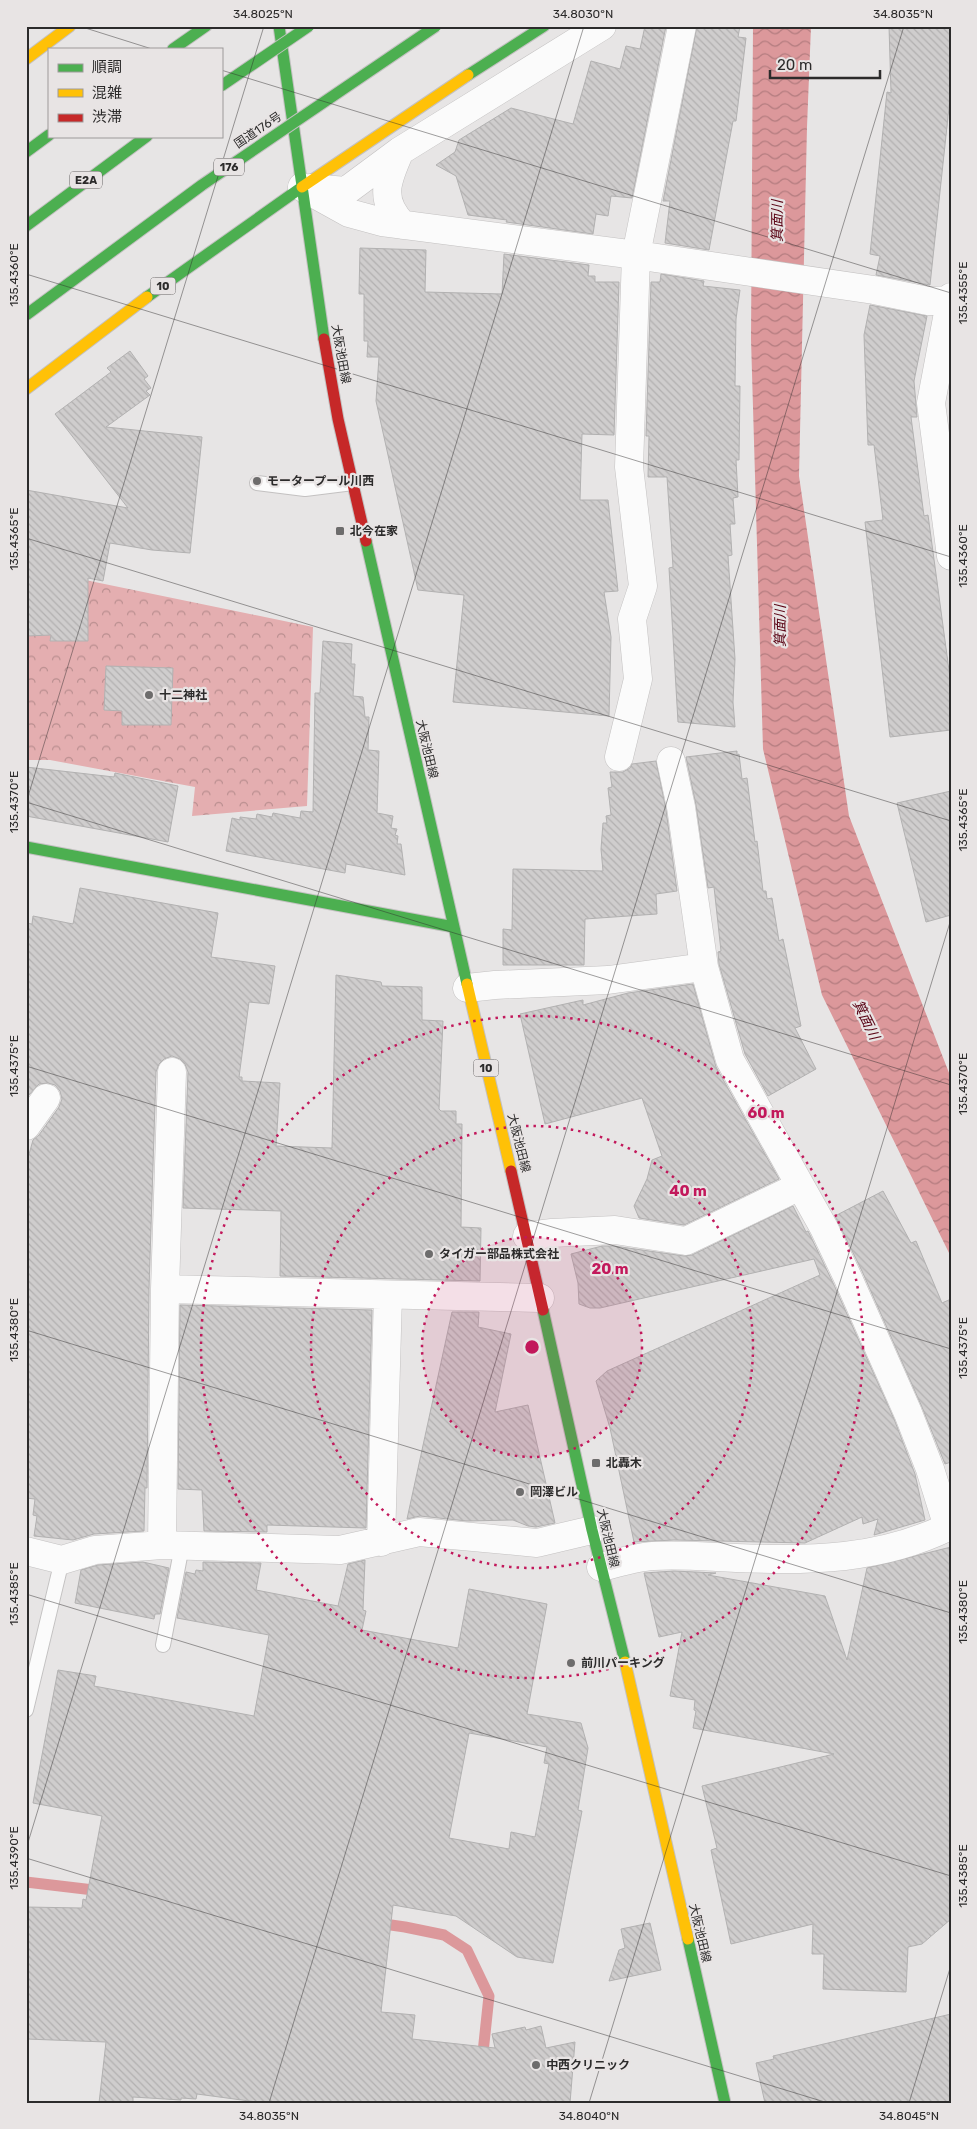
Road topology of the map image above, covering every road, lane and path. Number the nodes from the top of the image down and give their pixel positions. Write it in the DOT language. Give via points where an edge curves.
graph roads {
  1 [pos="70,26"];
  2 [pos="206,26"];
  3 [pos="279,26"];
  4 [pos="309,26"];
  5 [pos="436,26"];
  6 [pos="544,26"];
  7 [pos="602,26"];
  8 [pos="682,26"];
  9 [pos="173,48"];
  10 [pos="26,58"];
  11 [pos="222,85"];
  12 [pos="48,136"];
  13 [pos="144,138"];
  14 [pos="394,141"];
  15 [pos="26,152"];
  16 [pos="302,187"];
  17 [pos="403,225"];
  18 [pos="26,226"];
  19 [pos="636,255"];
  20 [pos="951,299"];
  21 [pos="26,315"];
  22 [pos="26,390"];
  23 [pos="257,483"];
  24 [pos="352,483"];
  25 [pos="951,556"];
  26 [pos="619,757"];
  27 [pos="671,760"];
  28 [pos="26,847"];
  29 [pos="454,927"];
  30 [pos="704,967"];
  31 [pos="467,988"];
  32 [pos="172,1072"];
  33 [pos="46,1098"];
  34 [pos="26,1126"];
  35 [pos="800,1186"];
  36 [pos="527,1236"];
  37 [pos="165,1289"];
  38 [pos="388,1295"];
  39 [pos="540,1298"];
  40 [pos="592,1530"];
  41 [pos="381,1542"];
  42 [pos="172,1545"];
  43 [pos="26,1551"];
  44 [pos="62,1560"];
  45 [pos="601,1567"];
  46 [pos="163,1645"];
  47 [pos="26,1710"];
  48 [pos="725,2103"];
  1 -- 10 [label="main road"];
  2 -- 9 [label="main road"];
  3 -- 16 [label="main road, 大阪池田線 / 10"];
  4 -- 11 [label="main road, bridge"];
  5 -- 21 [label="main road, 国道176号 / 176, bridge" via="202,185"];
  6 -- 14 [label="main road" via="513,45"];
  7 -- 14 [label="street"];
  8 -- 19 [label="street"];
  12 -- 15 [label="main road"];
  13 -- 18 [label="main road, E2A"];
  14 -- 16 [label="street" via="346,191"];
  14 -- 17 [label="street" via="387,191 389,206"];
  16 -- 17 [label="street" via="349,214"];
  16 -- 22 [label="main road, 10" via="227,239"];
  16 -- 24 [label="main road, 大阪池田線 / 10" via="320,314"];
  17 -- 19 [label="street"];
  19 -- 20 [label="street" via="928,301"];
  19 -- 26 [label="street" via="629,467 643,586 632,619 638,679"];
  20 -- 25 [label="street" via="931,402"];
  23 -- 24 [label="lane" via="305,489"];
  24 -- 29 [label="main road, 大阪池田線 / 10"];
  27 -- 30 [label="street"];
  28 -- 29 [label="main road"];
  29 -- 31 [label="main road, 大阪池田線 / 10"];
  30 -- 31 [label="street" via="608,980"];
  30 -- 35 [label="street" via="730,1060"];
  31 -- 36 [label="main road, 大阪池田線 / 10"];
  32 -- 37 [label="street"];
  33 -- 34 [label="street"];
  35 -- 36 [label="street" via="686,1241 615,1230"];
  35 -- 45 [label="street" via="824,1228 905,1404 948,1527 899,1547 848,1557 651,1556"];
  36 -- 39 [label="main road, 大阪池田線 / 10"];
  37 -- 38 [label="street"];
  37 -- 42 [label="street"];
  38 -- 39 [label="street"];
  38 -- 41 [label="street"];
  39 -- 40 [label="main road, 大阪池田線 / 10"];
  40 -- 41 [label="street" via="536,1543 419,1532"];
  40 -- 45 [label="main road, 大阪池田線 / 10"];
  41 -- 42 [label="street" via="340,1550"];
  42 -- 44 [label="street" via="95,1550"];
  42 -- 46 [label="lane"];
  43 -- 44 [label="street"];
  44 -- 47 [label="lane"];
  45 -- 48 [label="main road, 大阪池田線 / 10"];
}
